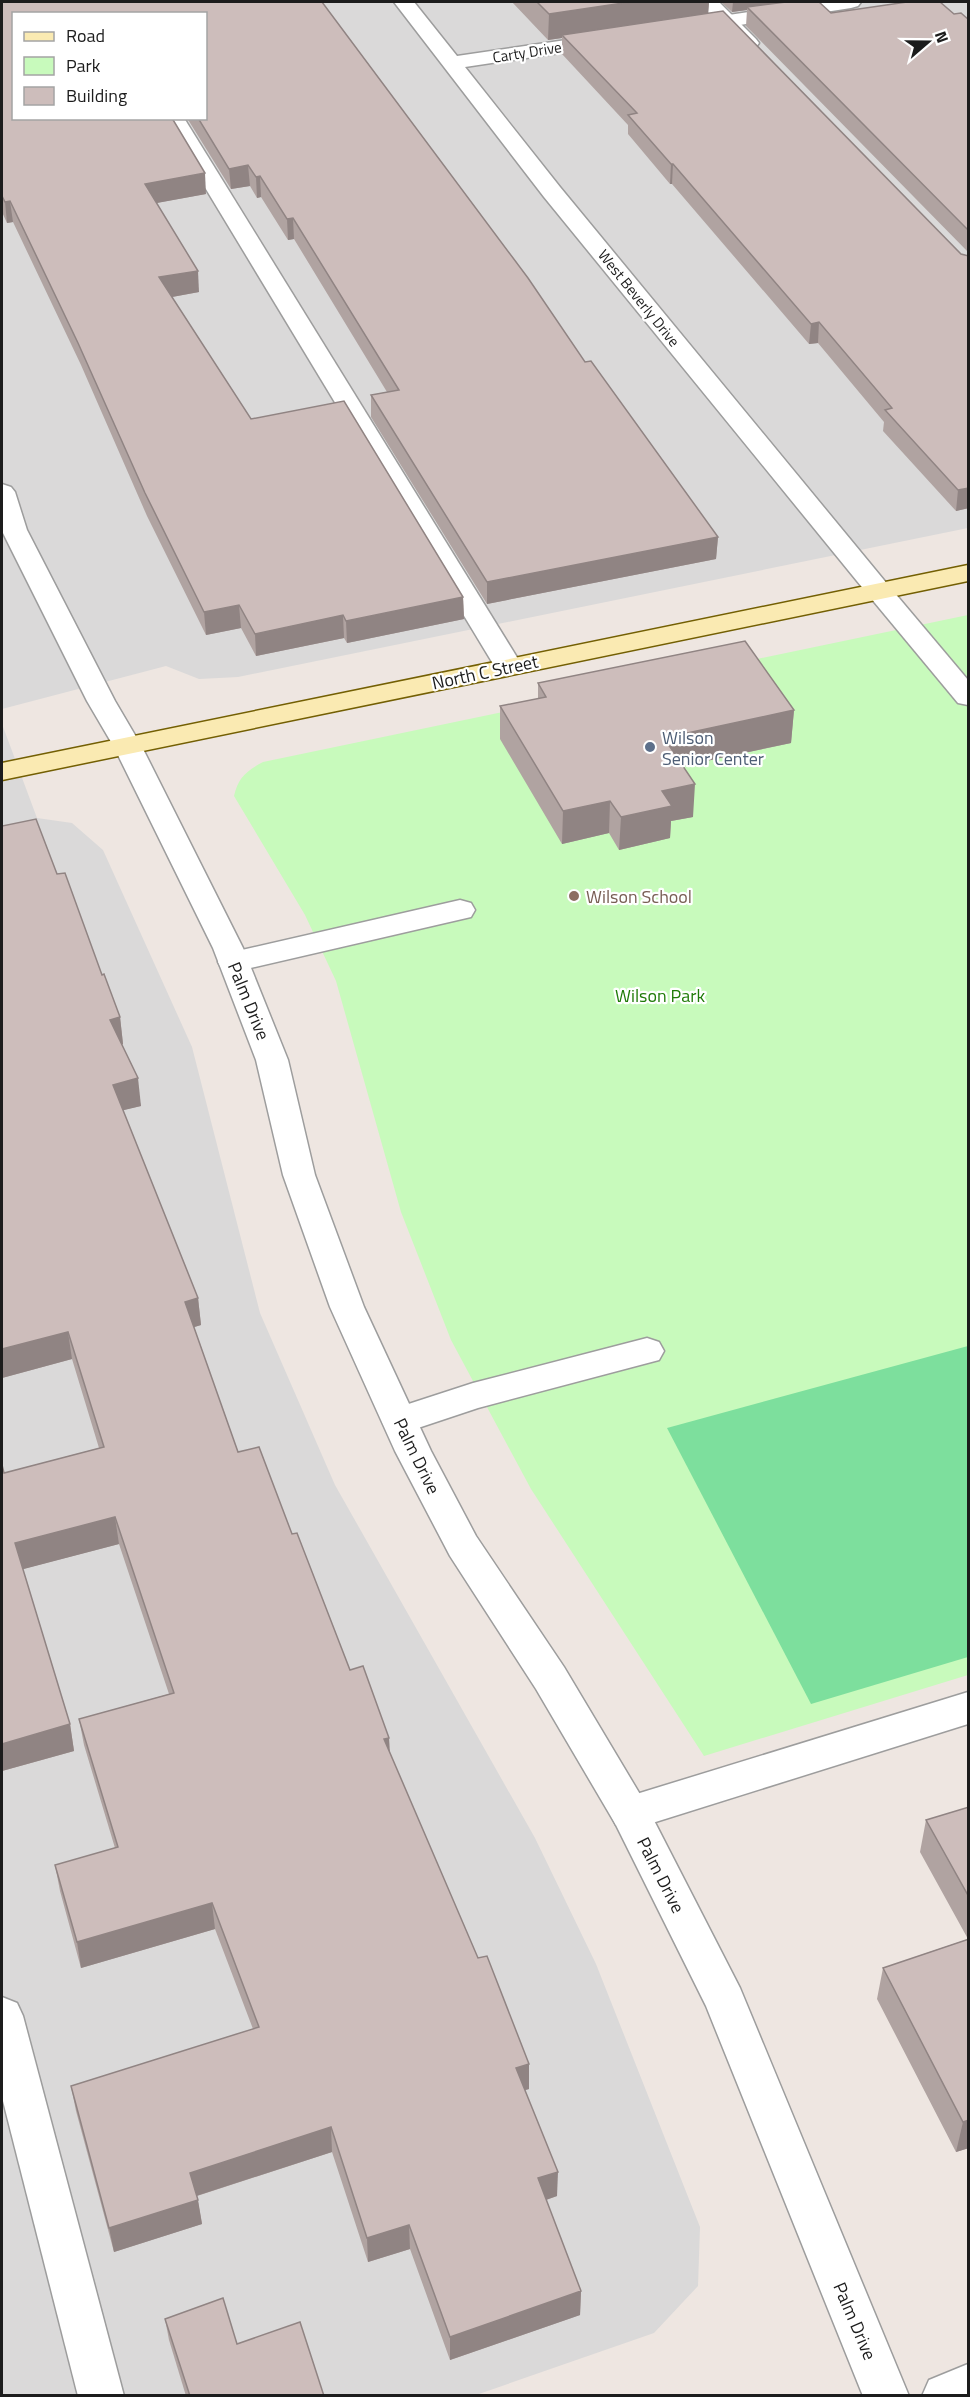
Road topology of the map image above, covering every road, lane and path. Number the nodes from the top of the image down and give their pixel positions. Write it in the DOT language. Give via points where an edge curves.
graph roads {
  1 [pos="404,2"];
  2 [pos="708,2"];
  3 [pos="851,2"];
  4 [pos="727,21"];
  5 [pos="670,30"];
  6 [pos="624,37"];
  7 [pos="760,55"];
  8 [pos="452,63"];
  9 [pos="174,120"];
  10 [pos="2,492"];
  11 [pos="969,573"];
  12 [pos="879,591"];
  13 [pos="509,667"];
  14 [pos="969,697"];
  15 [pos="128,747"];
  16 [pos="2,772"];
  17 [pos="460,910"];
  18 [pos="233,962"];
  19 [pos="647,1351"];
  20 [pos="400,1421"];
  21 [pos="969,1708"];
  22 [pos="630,1813"];
  23 [pos="2,2016"];
  24 [pos="969,2387"];
  25 [pos="101,2396"];
  26 [pos="886,2396"];
  27 [pos="945,2396"];
  1 -- 8 [label="street, West Beverly Drive"];
  2 -- 4 [label="street"];
  3 -- 4 [label="street"];
  4 -- 5 [label="street"];
  4 -- 7 [label="street"];
  6 -- 8 [label="street, Carty Drive"];
  8 -- 12 [label="street, West Beverly Drive" via="552,192"];
  9 -- 13 [label="street"];
  10 -- 15 [label="street, Palm Drive" via="14,530"];
  11 -- 12 [label="street, North C Street"];
  12 -- 13 [label="street, North C Street"];
  12 -- 14 [label="street, West Beverly Drive"];
  13 -- 15 [label="street, North C Street"];
  15 -- 16 [label="street, North C Street"];
  15 -- 18 [label="street, Palm Drive"];
  17 -- 18 [label="street"];
  18 -- 20 [label="street, Palm Drive" via="272,1060 299,1175 347,1307"];
  19 -- 20 [label="street" via="472,1396"];
  20 -- 22 [label="street, Palm Drive" via="463,1546 550,1678"];
  21 -- 22 [label="street"];
  22 -- 26 [label="street, Palm Drive" via="725,2001"];
  23 -- 25 [label="street"];
  24 -- 27 [label="street"];
}
